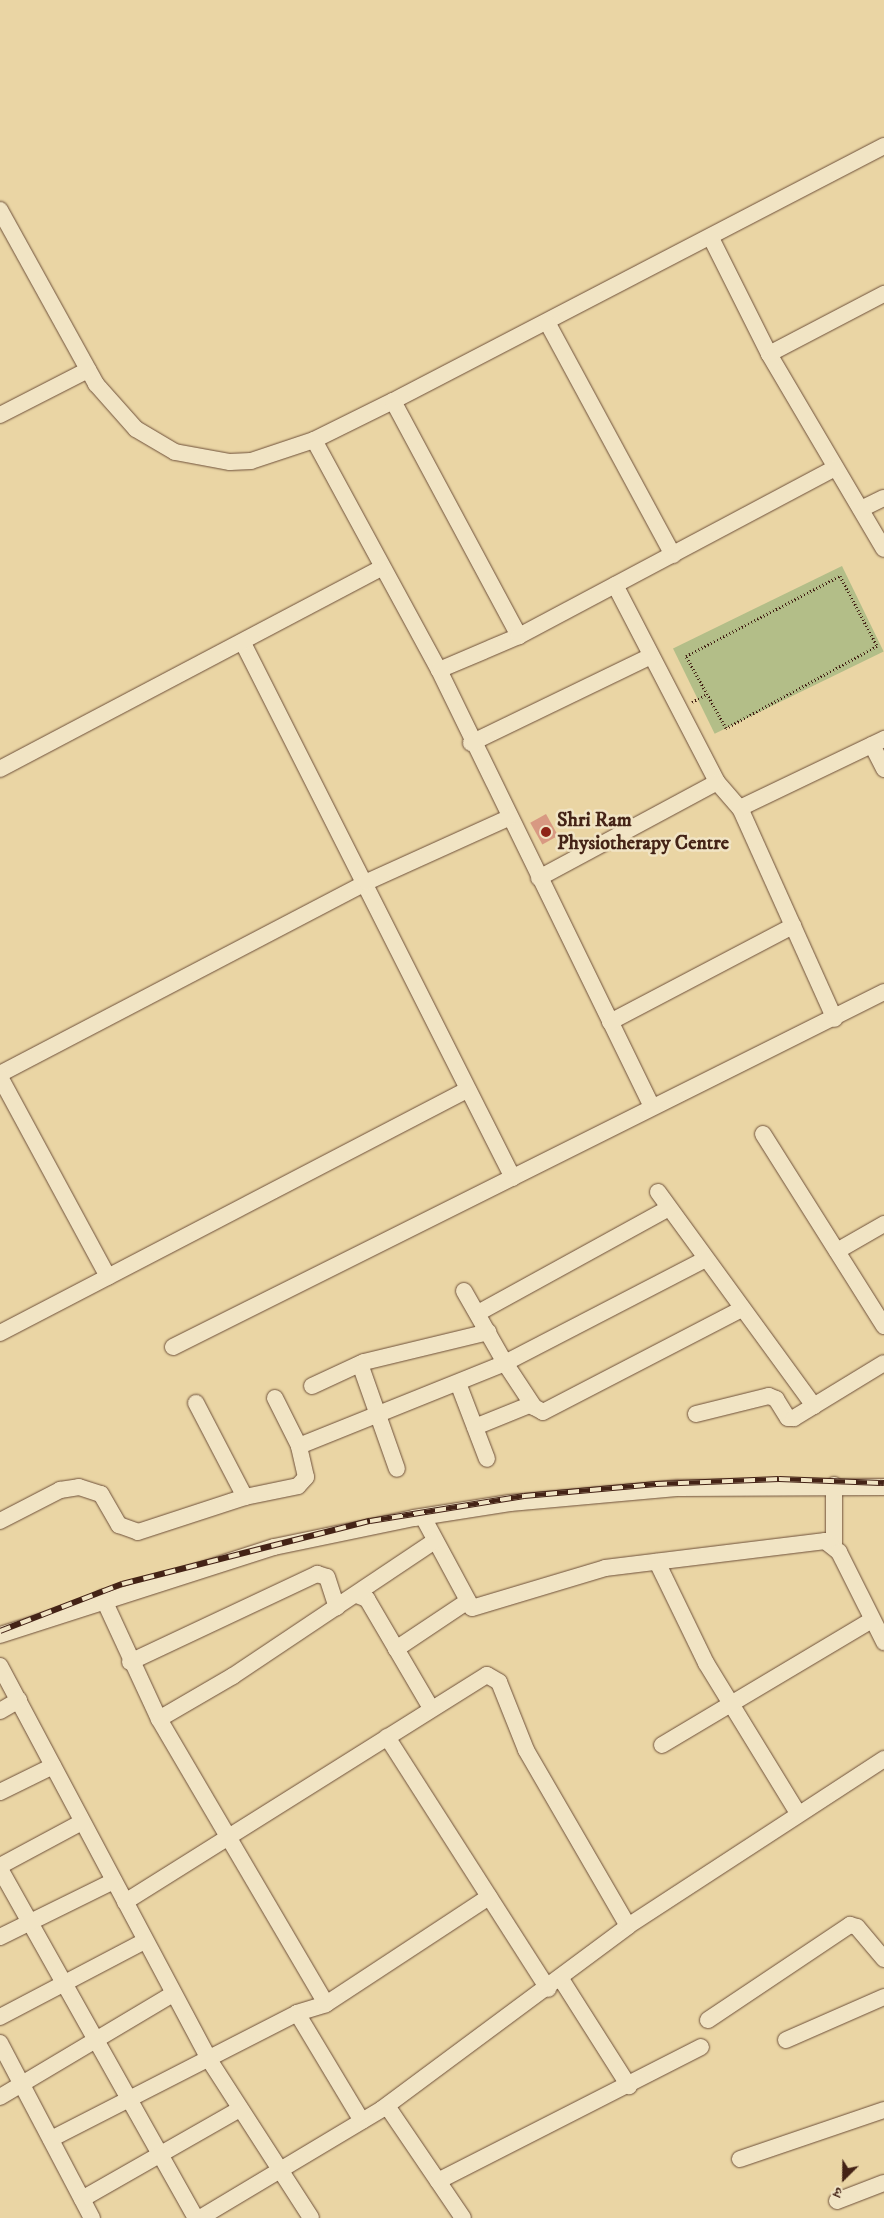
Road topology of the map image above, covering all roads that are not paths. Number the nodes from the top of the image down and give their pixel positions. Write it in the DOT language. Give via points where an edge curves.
graph roads {
  1 [pos="884,146"];
  2 [pos="0,210"];
  3 [pos="711,238"];
  4 [pos="884,294"];
  5 [pos="547,322"];
  6 [pos="769,354"];
  7 [pos="88,370"];
  8 [pos="393,401"];
  9 [pos="0,415"];
  10 [pos="314,440"];
  11 [pos="833,469"];
  12 [pos="884,498"];
  13 [pos="861,509"];
  14 [pos="884,549"];
  15 [pos="673,555"];
  16 [pos="381,568"];
  17 [pos="615,585"];
  18 [pos="519,636"];
  19 [pos="243,643"];
  20 [pos="651,656"];
  21 [pos="439,670"];
  22 [pos="878,742"];
  23 [pos="471,743"];
  24 [pos="0,769"];
  25 [pos="884,769"];
  26 [pos="717,782"];
  27 [pos="740,808"];
  28 [pos="508,818"];
  29 [pos="539,878"];
  30 [pos="366,882"];
  31 [pos="793,926"];
  32 [pos="884,992"];
  33 [pos="836,1019"];
  34 [pos="610,1022"];
  35 [pos="0,1076"];
  36 [pos="467,1090"];
  37 [pos="652,1106"];
  38 [pos="763,1134"];
  39 [pos="513,1178"];
  40 [pos="658,1192"];
  41 [pos="670,1208"];
  42 [pos="884,1224"];
  43 [pos="837,1251"];
  44 [pos="706,1259"];
  45 [pos="108,1277"];
  46 [pos="464,1291"];
  47 [pos="742,1309"];
  48 [pos="478,1313"];
  49 [pos="884,1326"];
  50 [pos="488,1332"];
  51 [pos="0,1333"];
  52 [pos="173,1347"];
  53 [pos="884,1362"];
  54 [pos="360,1364"];
  55 [pos="505,1364"];
  56 [pos="458,1383"];
  57 [pos="312,1386"];
  58 [pos="275,1398"];
  59 [pos="196,1403"];
  60 [pos="532,1404"];
  61 [pos="814,1406"];
  62 [pos="696,1414"];
  63 [pos="379,1417"];
  64 [pos="475,1427"];
  65 [pos="299,1446"];
  66 [pos="487,1459"];
  67 [pos="398,1469"];
  68 [pos="834,1485"];
  69 [pos="884,1487"];
  70 [pos="245,1497"];
  71 [pos="423,1517"];
  72 [pos="0,1520"];
  73 [pos="435,1541"];
  74 [pos="834,1546"];
  75 [pos="657,1562"];
  76 [pos="357,1595"];
  77 [pos="103,1598"];
  78 [pos="465,1604"];
  79 [pos="337,1607"];
  80 [pos="872,1620"];
  81 [pos="0,1635"];
  82 [pos="884,1642"];
  83 [pos="396,1649"];
  84 [pos="130,1662"];
  85 [pos="0,1666"];
  86 [pos="18,1700"];
  87 [pos="730,1706"];
  88 [pos="431,1708"];
  89 [pos="0,1711"];
  90 [pos="159,1719"];
  91 [pos="387,1738"];
  92 [pos="662,1746"];
  93 [pos="884,1758"];
  94 [pos="53,1766"];
  95 [pos="0,1792"];
  96 [pos="798,1813"];
  97 [pos="82,1822"];
  98 [pos="226,1838"];
  99 [pos="0,1868"];
  100 [pos="114,1881"];
  101 [pos="489,1897"];
  102 [pos="125,1902"];
  103 [pos="28,1922"];
  104 [pos="628,1926"];
  105 [pos="0,1937"];
  106 [pos="146,1941"];
  107 [pos="884,1959"];
  108 [pos="62,1984"];
  109 [pos="554,1984"];
  110 [pos="174,1994"];
  111 [pos="884,1997"];
  112 [pos="326,2004"];
  113 [pos="297,2013"];
  114 [pos="0,2017"];
  115 [pos="708,2020"];
  116 [pos="93,2040"];
  117 [pos="786,2040"];
  118 [pos="0,2043"];
  119 [pos="701,2048"];
  120 [pos="208,2058"];
  121 [pos="22,2086"];
  122 [pos="629,2086"];
  123 [pos="0,2097"];
  124 [pos="130,2100"];
  125 [pos="387,2106"];
  126 [pos="240,2109"];
  127 [pos="884,2110"];
  128 [pos="362,2121"];
  129 [pos="51,2138"];
  130 [pos="162,2157"];
  131 [pos="740,2159"];
  132 [pos="278,2170"];
  133 [pos="438,2182"];
  134 [pos="884,2183"];
  135 [pos="82,2199"];
  136 [pos="837,2201"];
  137 [pos="92,2218"];
  138 [pos="196,2218"];
  139 [pos="200,2218"];
  140 [pos="311,2218"];
  141 [pos="463,2218"];
  1 -- 3 [label="street"];
  2 -- 7 [label="street"];
  3 -- 5 [label="street"];
  3 -- 6 [label="street"];
  4 -- 6 [label="street"];
  5 -- 8 [label="street"];
  5 -- 15 [label="street"];
  6 -- 11 [label="street"];
  7 -- 9 [label="street"];
  7 -- 10 [label="street" via="136,429 175,452 230,462 251,461"];
  8 -- 10 [label="street"];
  8 -- 18 [label="street"];
  10 -- 16 [label="street"];
  11 -- 13 [label="street"];
  11 -- 15 [label="street"];
  12 -- 13 [label="street"];
  13 -- 14 [label="street"];
  15 -- 17 [label="street"];
  16 -- 19 [label="street"];
  16 -- 21 [label="street"];
  17 -- 18 [label="street"];
  17 -- 20 [label="street"];
  18 -- 21 [label="street"];
  19 -- 24 [label="street"];
  19 -- 30 [label="street"];
  20 -- 23 [label="street"];
  20 -- 26 [label="street"];
  21 -- 23 [label="street"];
  22 -- 25 [label="street"];
  22 -- 27 [label="street"];
  23 -- 28 [label="street"];
  26 -- 27 [label="street"];
  26 -- 29 [label="street"];
  27 -- 31 [label="street"];
  28 -- 29 [label="street"];
  28 -- 30 [label="street"];
  29 -- 34 [label="street"];
  30 -- 35 [label="street"];
  30 -- 36 [label="street"];
  31 -- 33 [label="street"];
  31 -- 34 [label="street"];
  32 -- 33 [label="street"];
  33 -- 37 [label="street"];
  34 -- 37 [label="street"];
  35 -- 45 [label="street"];
  36 -- 39 [label="street"];
  36 -- 45 [label="street"];
  37 -- 39 [label="street"];
  38 -- 43 [label="street"];
  39 -- 52 [label="street"];
  40 -- 41 [label="street"];
  41 -- 44 [label="street"];
  41 -- 48 [label="street"];
  42 -- 43 [label="street"];
  43 -- 49 [label="street"];
  44 -- 47 [label="street"];
  44 -- 55 [label="street"];
  45 -- 51 [label="street"];
  46 -- 48 [label="street"];
  47 -- 60 [label="street" via="546,1412"];
  47 -- 61 [label="street"];
  48 -- 50 [label="street"];
  50 -- 54 [label="street"];
  50 -- 55 [label="street"];
  53 -- 61 [label="street"];
  54 -- 57 [label="street"];
  54 -- 63 [label="street"];
  55 -- 56 [label="street"];
  55 -- 60 [label="street"];
  56 -- 63 [label="street"];
  56 -- 64 [label="street"];
  58 -- 65 [label="street"];
  59 -- 70 [label="street"];
  60 -- 64 [label="street"];
  61 -- 62 [label="street" via="790,1418 776,1398 767,1396"];
  63 -- 65 [label="street"];
  63 -- 67 [label="street"];
  64 -- 66 [label="street"];
  65 -- 70 [label="street" via="306,1477 303,1484"];
  68 -- 69 [label="street"];
  68 -- 71 [label="street" via="679,1488 510,1503"];
  68 -- 74 [label="street"];
  70 -- 72 [label="street" via="133,1532 119,1525 101,1494 79,1487 60,1490"];
  71 -- 73 [label="street"];
  71 -- 77 [label="street" via="274,1547"];
  73 -- 76 [label="street"];
  73 -- 78 [label="street"];
  74 -- 75 [label="street" via="816,1540"];
  74 -- 80 [label="street"];
  75 -- 78 [label="street" via="573,1574 475,1608"];
  75 -- 87 [label="street"];
  76 -- 79 [label="street"];
  76 -- 83 [label="street" via="367,1599"];
  77 -- 81 [label="street"];
  77 -- 84 [label="street"];
  78 -- 83 [label="street"];
  79 -- 84 [label="street" via="327,1577 317,1574"];
  79 -- 90 [label="street"];
  80 -- 82 [label="street"];
  80 -- 87 [label="street"];
  83 -- 88 [label="street"];
  84 -- 90 [label="street"];
  85 -- 86 [label="street"];
  86 -- 89 [label="street"];
  86 -- 94 [label="street"];
  87 -- 92 [label="street"];
  87 -- 96 [label="street"];
  88 -- 91 [label="street"];
  88 -- 104 [label="street" via="480,1677 496,1678 534,1765"];
  90 -- 98 [label="street"];
  91 -- 98 [label="street"];
  91 -- 101 [label="street"];
  93 -- 96 [label="street"];
  94 -- 95 [label="street"];
  94 -- 97 [label="street"];
  96 -- 104 [label="street"];
  97 -- 99 [label="street"];
  97 -- 100 [label="street"];
  98 -- 102 [label="street"];
  98 -- 112 [label="street"];
  99 -- 103 [label="street"];
  100 -- 102 [label="street"];
  100 -- 103 [label="street"];
  101 -- 109 [label="street"];
  101 -- 112 [label="street"];
  102 -- 106 [label="street"];
  103 -- 105 [label="street"];
  103 -- 108 [label="street"];
  104 -- 109 [label="street"];
  106 -- 108 [label="street"];
  106 -- 110 [label="street"];
  107 -- 115 [label="street" via="858,1927 850,1925"];
  108 -- 114 [label="street"];
  108 -- 116 [label="street"];
  109 -- 122 [label="street"];
  109 -- 125 [label="street"];
  110 -- 116 [label="street"];
  110 -- 120 [label="street"];
  111 -- 117 [label="street"];
  112 -- 113 [label="street"];
  113 -- 120 [label="street"];
  113 -- 128 [label="street"];
  116 -- 121 [label="street"];
  116 -- 124 [label="street"];
  118 -- 121 [label="street"];
  119 -- 122 [label="street"];
  120 -- 124 [label="street"];
  120 -- 126 [label="street"];
  121 -- 123 [label="street"];
  121 -- 129 [label="street"];
  122 -- 133 [label="street"];
  124 -- 129 [label="street"];
  124 -- 130 [label="street"];
  125 -- 128 [label="street"];
  125 -- 133 [label="street"];
  126 -- 130 [label="street"];
  126 -- 132 [label="street"];
  127 -- 131 [label="street"];
  128 -- 132 [label="street"];
  129 -- 135 [label="street"];
  130 -- 135 [label="street"];
  130 -- 138 [label="street"];
  132 -- 139 [label="street"];
  132 -- 140 [label="street"];
  133 -- 141 [label="street"];
  134 -- 136 [label="street"];
  135 -- 137 [label="street"];
}
